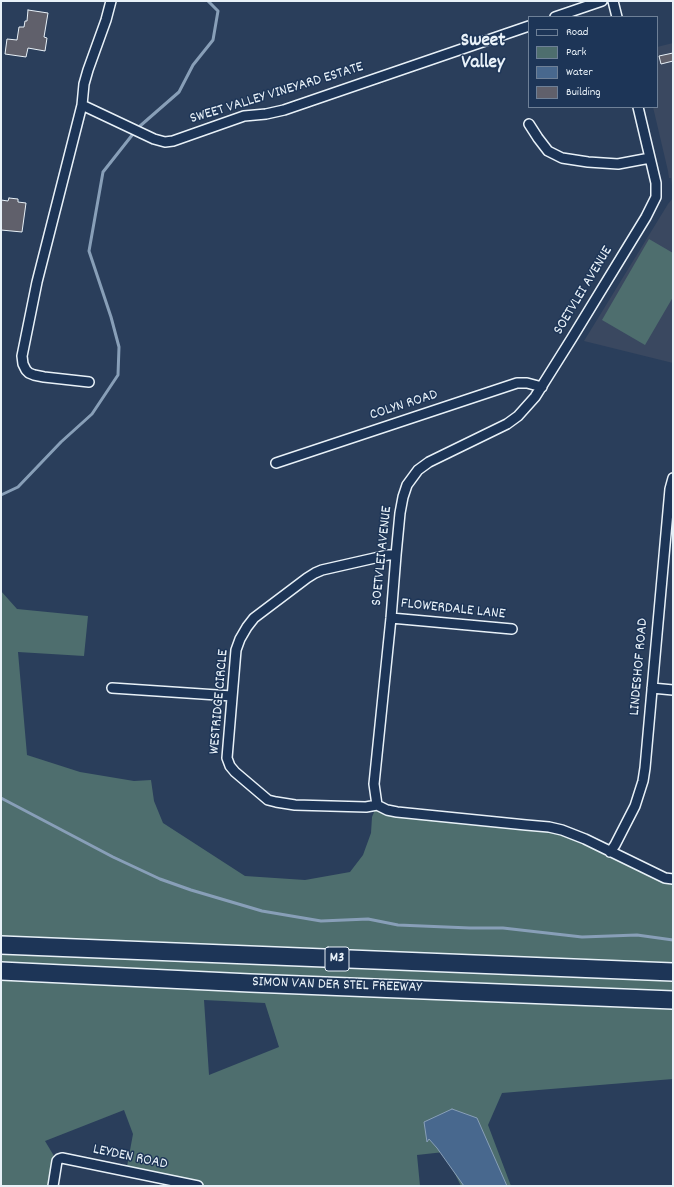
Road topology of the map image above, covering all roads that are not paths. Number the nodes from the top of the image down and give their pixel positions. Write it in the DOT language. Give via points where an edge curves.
graph roads {
  1 [pos="111,1"];
  2 [pos="602,1"];
  3 [pos="613,1"];
  4 [pos="558,16"];
  5 [pos="617,16"];
  6 [pos="528,26"];
  7 [pos="82,104"];
  8 [pos="638,108"];
  9 [pos="529,124"];
  10 [pos="650,158"];
  11 [pos="89,382"];
  12 [pos="542,387"];
  13 [pos="276,463"];
  14 [pos="673,478"];
  15 [pos="396,555"];
  16 [pos="391,618"];
  17 [pos="512,630"];
  18 [pos="112,688"];
  19 [pos="652,688"];
  20 [pos="673,690"];
  21 [pos="232,696"];
  22 [pos="377,805"];
  23 [pos="610,852"];
  24 [pos="673,879"];
  25 [pos="1,945"];
  26 [pos="1,971"];
  27 [pos="673,972"];
  28 [pos="673,1000"];
  29 [pos="187,1185"];
  30 [pos="53,1186"];
  31 [pos="198,1186"];
  1 -- 7 [label="street" via="84,84"];
  2 -- 4 [label="street"];
  3 -- 5 [label="street"];
  6 -- 7 [label="street, SWEET VALLEY VINEYARD ESTATE" via="284,110 244,116 173,141 154,139"];
  7 -- 11 [label="street" via="36,282 22,356 26,370 34,375"];
  8 -- 10 [label="street, SOETVLEI AVENUE"];
  9 -- 10 [label="street" via="548,151 562,158 618,164"];
  10 -- 12 [label="street, SOETVLEI AVENUE" via="656,183 656,197"];
  12 -- 13 [label="street, COLYN ROAD" via="517,383"];
  12 -- 15 [label="street, SOETVLEI AVENUE" via="527,408 507,424 429,462 418,470 407,485 403,497"];
  14 -- 19 [label="street, LINDESHOF ROAD"];
  15 -- 16 [label="street, SOETVLEI AVENUE"];
  15 -- 21 [label="street, WESTRIDGE CIRCLE" via="315,573 254,618 236,650"];
  16 -- 17 [label="street, FLOWERDALE LANE"];
  16 -- 22 [label="street, SOETVLEI AVENUE" via="374,784"];
  18 -- 21 [label="street"];
  19 -- 20 [label="street"];
  19 -- 23 [label="street, LINDESHOF ROAD" via="641,791"];
  21 -- 22 [label="street, WESTRIDGE CIRCLE" via="227,758 235,772 268,800 296,805"];
  22 -- 23 [label="street" via="397,812 549,827 575,834"];
  23 -- 24 [label="street" via="665,878"];
  25 -- 27 [label="highway, SIMON VAN DER STEL FREEWAY / M3"];
  26 -- 28 [label="highway, SIMON VAN DER STEL FREEWAY / M3"];
  29 -- 30 [label="street, LEYDEN ROAD" via="62,1158 57,1161"];
  29 -- 31 [label="street, LEYDEN ROAD"];
}
